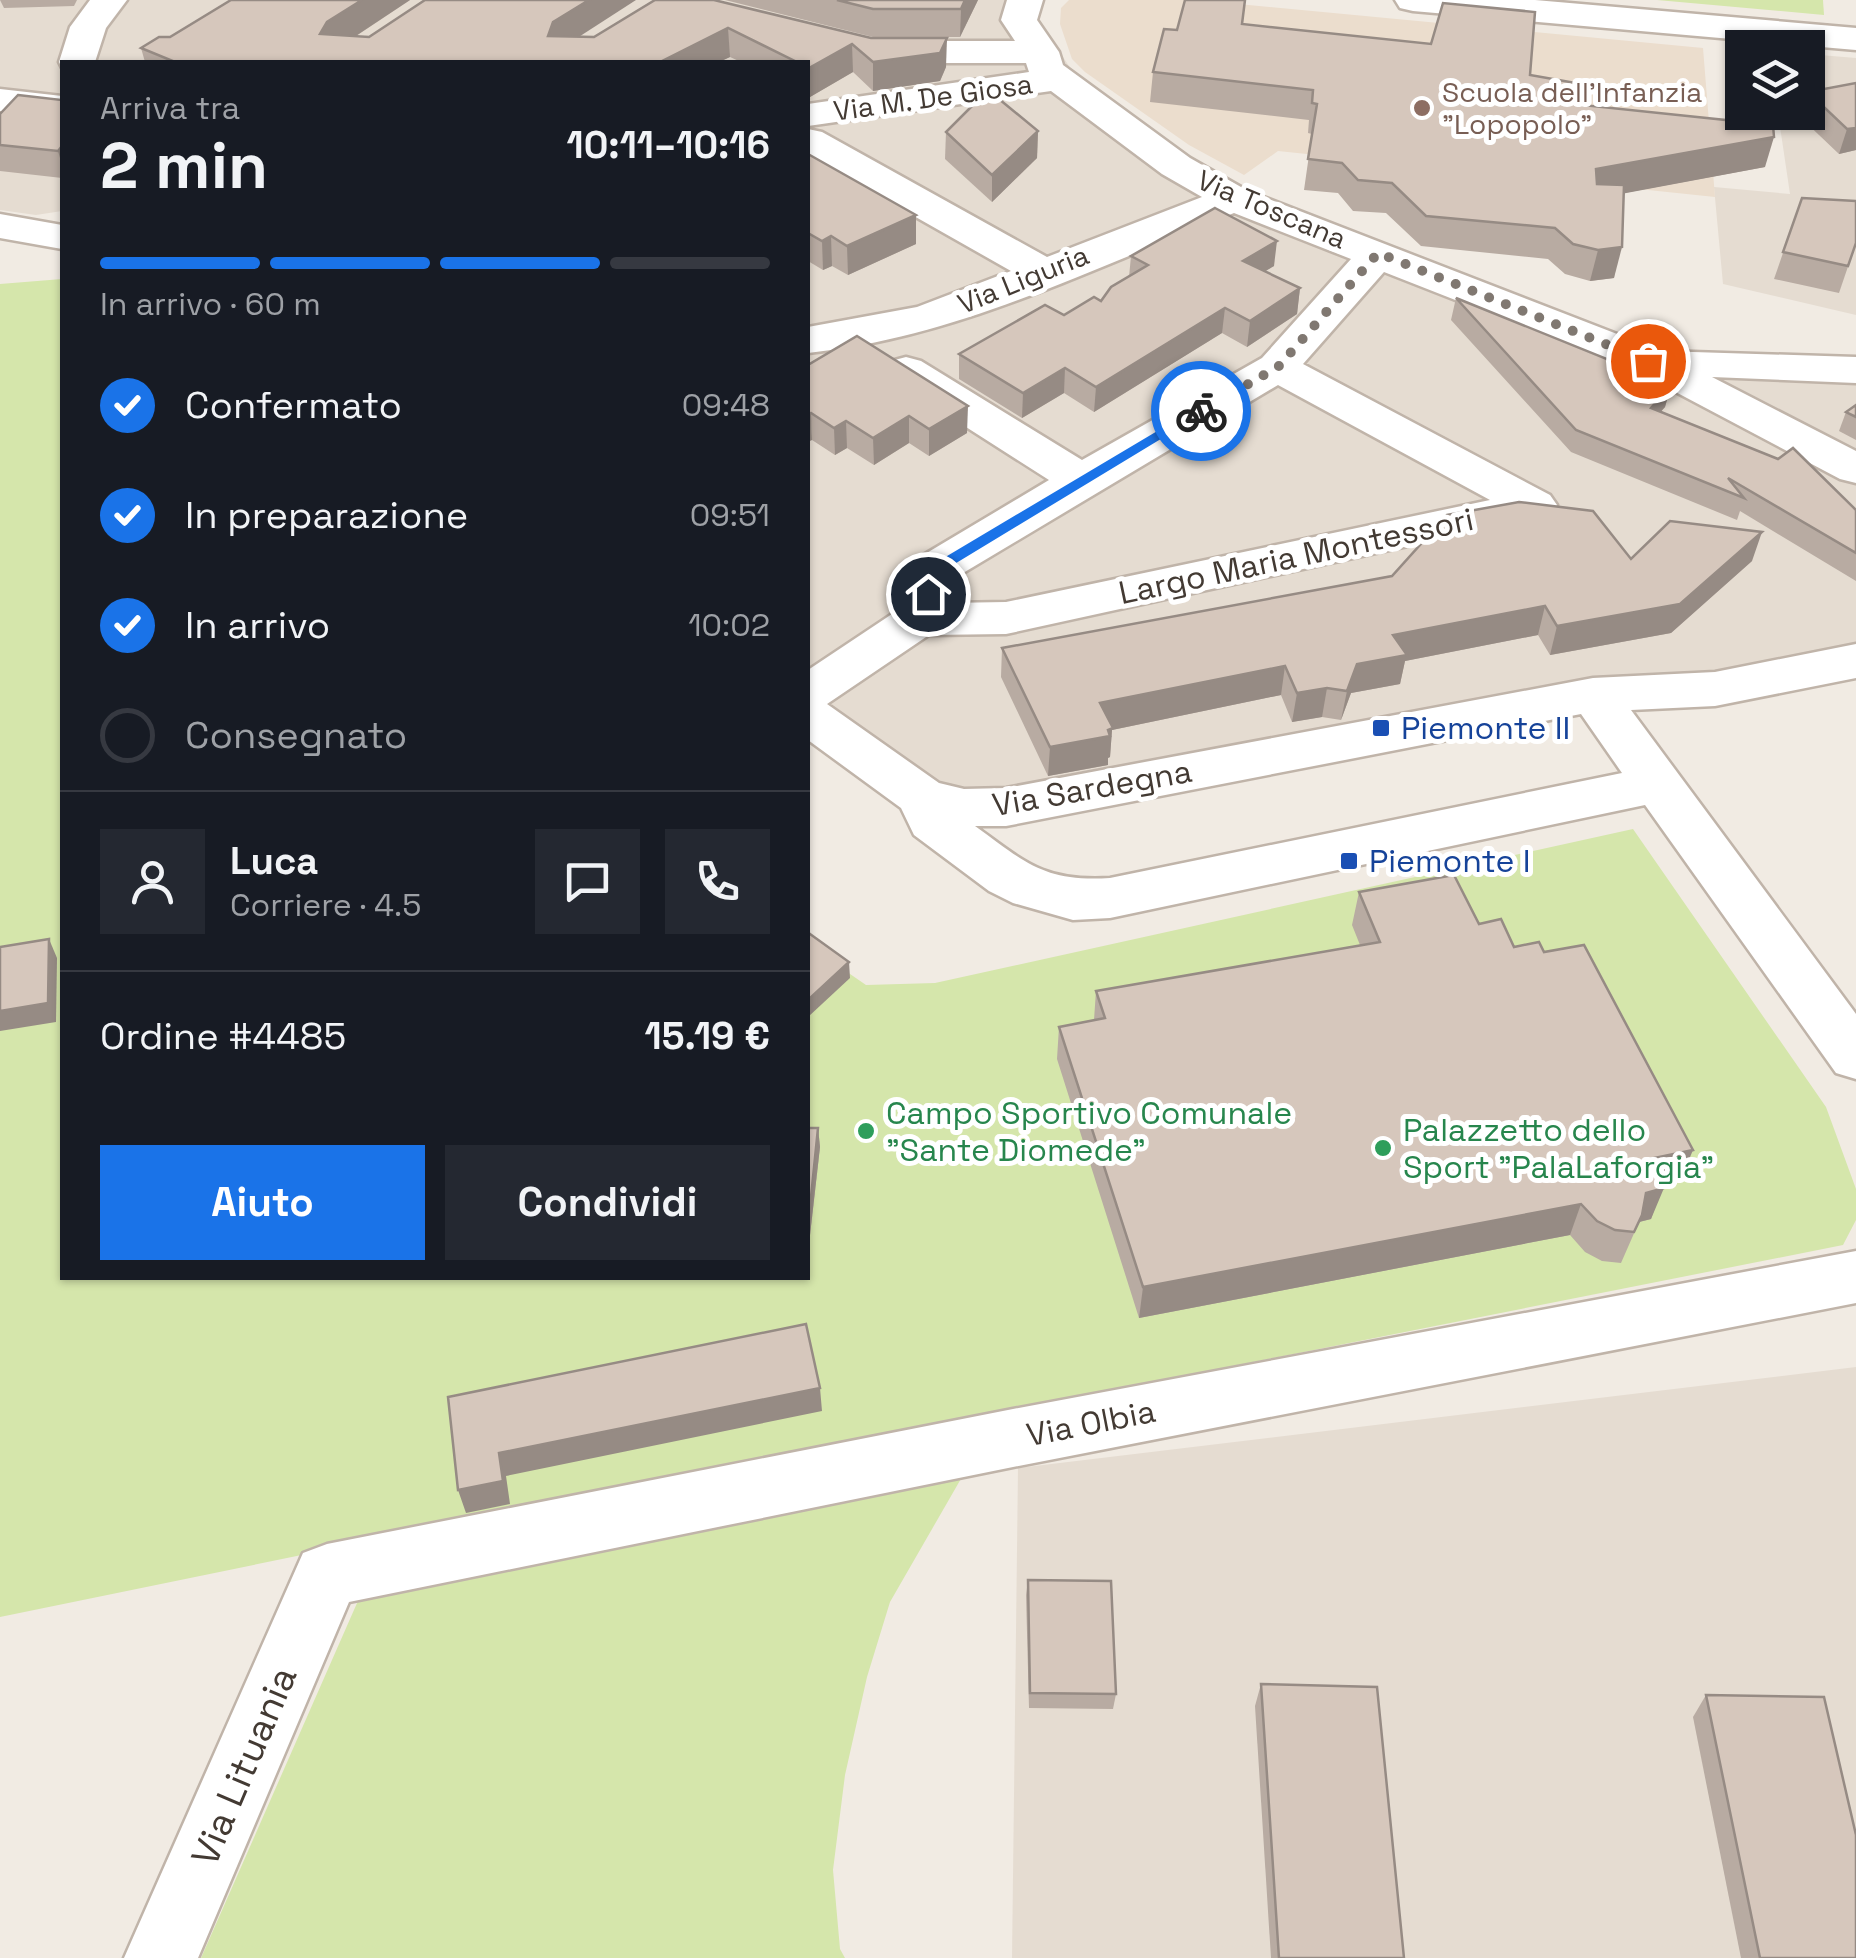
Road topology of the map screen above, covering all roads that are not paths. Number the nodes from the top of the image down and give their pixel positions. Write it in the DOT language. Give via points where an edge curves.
graph roads {
  1 [pos="109,0"];
  2 [pos="1025,0"];
  3 [pos="1412,0"];
  4 [pos="1843,0"];
  5 [pos="1852,39"];
  6 [pos="78,60"];
  7 [pos="1050,65"];
  8 [pos="932,96"];
  9 [pos="0,100"];
  10 [pos="60,107"];
  11 [pos="810,114"];
  12 [pos="810,141"];
  13 [pos="1234,199"];
  14 [pos="0,226"];
  15 [pos="60,238"];
  16 [pos="1378,253"];
  17 [pos="1041,271"];
  18 [pos="829,338"];
  19 [pos="1648,361"];
  20 [pos="1278,367"];
  21 [pos="1856,370"];
  22 [pos="1856,469"];
  23 [pos="1081,480"];
  24 [pos="919,620"];
  25 [pos="1856,661"];
  26 [pos="810,692"];
  27 [pos="1593,695"];
  28 [pos="810,716"];
  29 [pos="1657,784"];
  30 [pos="924,798"];
  31 [pos="1856,1057"];
  32 [pos="1856,1276"];
  33 [pos="327,1575"];
  34 [pos="161,1958"];
  1 -- 6 [label="street" via="88,27"];
  2 -- 7 [label="street, Via Toscana" via="1019,20"];
  3 -- 5 [label="street"];
  4 -- 5 [label="street"];
  7 -- 8 [label="street, Via M. De Giosa"];
  7 -- 8 [label="street" via="855,47"];
  7 -- 13 [label="street, Via Toscana" via="1176,166"];
  8 -- 11 [label="street, Via M. De Giosa"];
  9 -- 10 [label="street"];
  12 -- 17 [label="street"];
  13 -- 16 [label="street, Via Toscana"];
  13 -- 17 [label="street, Via Liguria"];
  14 -- 15 [label="street"];
  16 -- 19 [label="street, Via Toscana"];
  16 -- 20 [label="street"];
  17 -- 18 [label="street, Via Liguria" via="930,317"];
  18 -- 23 [label="street"];
  19 -- 21 [label="street, Via Toscana"];
  19 -- 22 [label="street, Via Toscana"];
  20 -- 23 [label="street"];
  20 -- 24 [label="street, Largo Maria Montessori" via="1534,504 1006,618"];
  23 -- 24 [label="street" via="937,568"];
  24 -- 26 [label="street"];
  25 -- 27 [label="street, Via Sardegna" via="1715,688"];
  27 -- 29 [label="street"];
  27 -- 30 [label="street, Via Sardegna" via="1006,807 964,808"];
  28 -- 30 [label="street"];
  29 -- 30 [label="street, Via Sardegna" via="1110,898 1073,900 1008,877 932,822"];
  29 -- 31 [label="street"];
  32 -- 33 [label="street, Via Olbia"];
  33 -- 34 [label="street, Via Lituania"];
}
